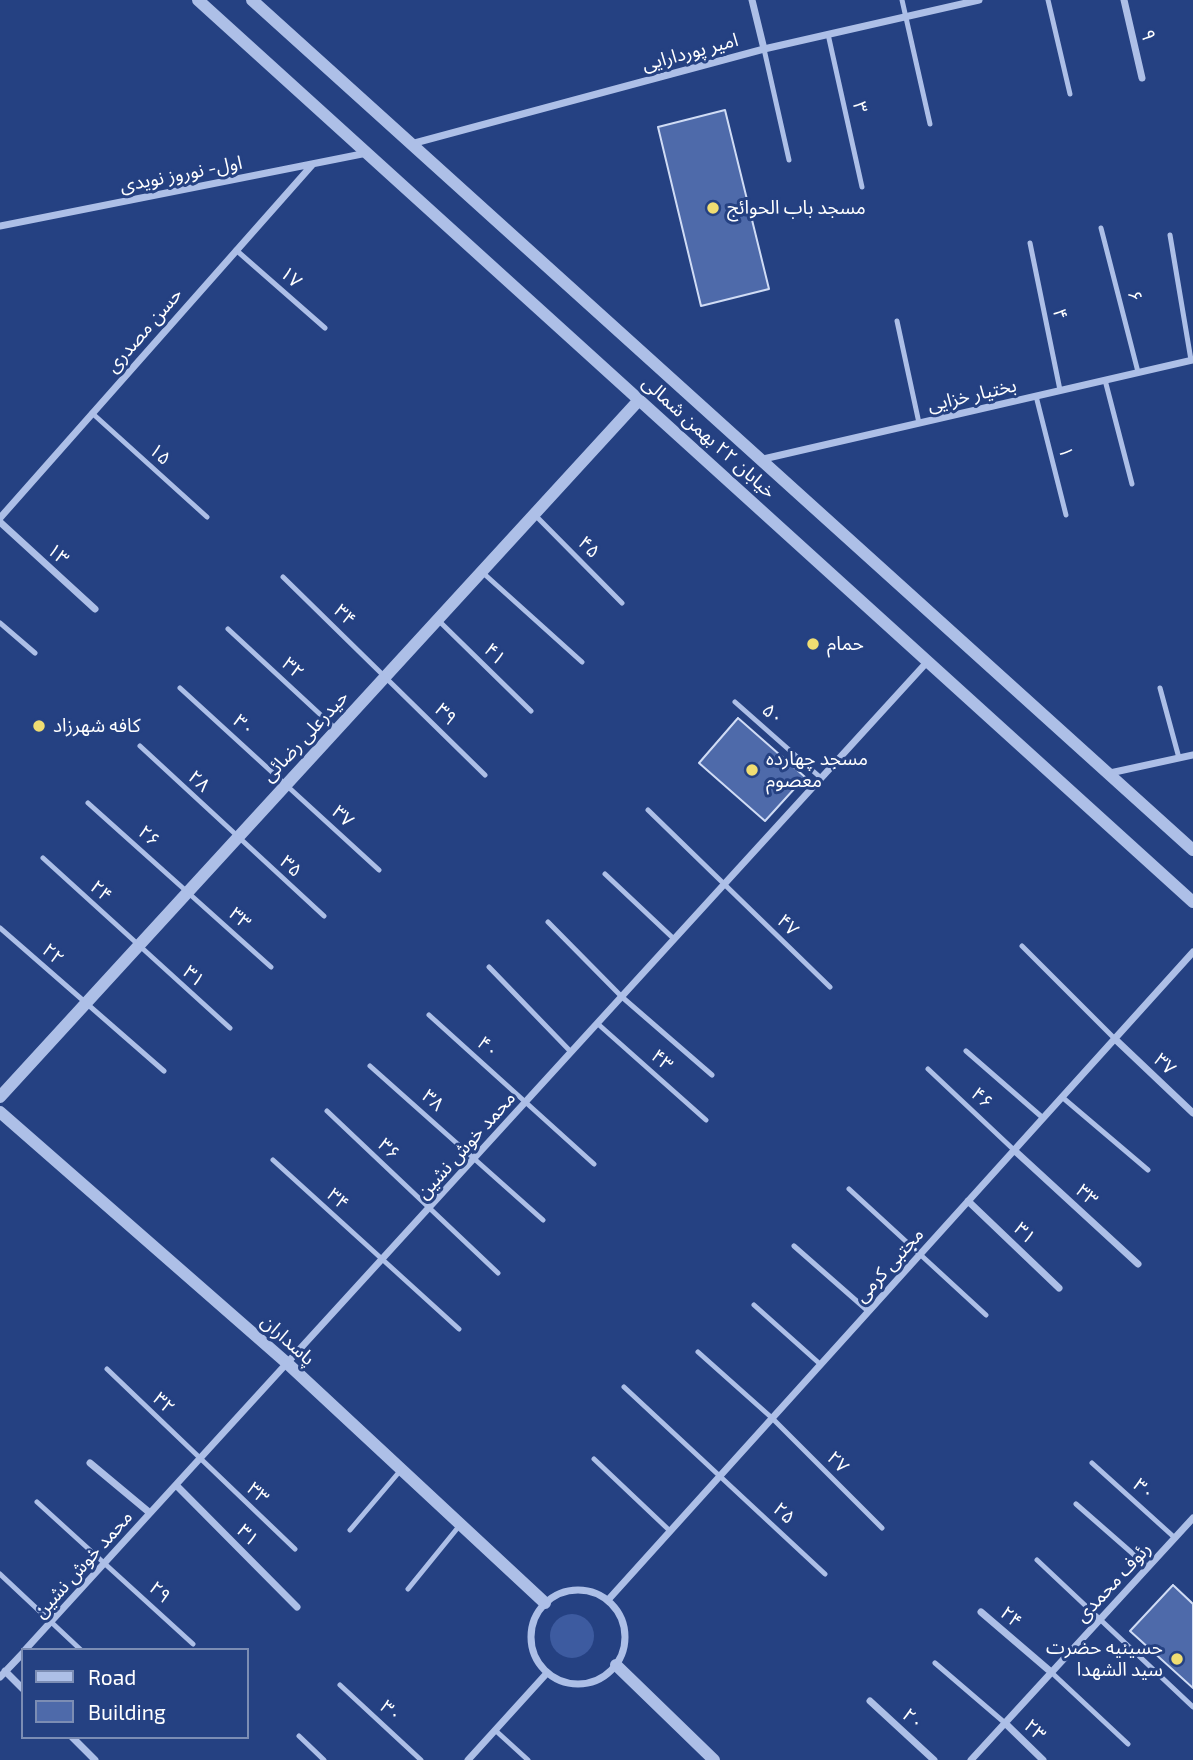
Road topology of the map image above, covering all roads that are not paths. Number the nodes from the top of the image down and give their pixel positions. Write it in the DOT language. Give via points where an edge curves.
graph roads {
  1 [pos="198,0"];
  2 [pos="252,0"];
  3 [pos="752,0"];
  4 [pos="902,0"];
  5 [pos="979,0"];
  6 [pos="1048,0"];
  7 [pos="1124,0"];
  8 [pos="967,1"];
  9 [pos="907,16"];
  10 [pos="828,34"];
  11 [pos="764,49"];
  12 [pos="1142,78"];
  13 [pos="1069,94"];
  14 [pos="930,124"];
  15 [pos="411,144"];
  16 [pos="367,153"];
  17 [pos="789,160"];
  18 [pos="313,164"];
  19 [pos="862,187"];
  20 [pos="0,226"];
  21 [pos="1101,228"];
  22 [pos="1170,235"];
  23 [pos="1030,243"];
  24 [pos="236,250"];
  25 [pos="897,321"];
  26 [pos="325,328"];
  27 [pos="1192,360"];
  28 [pos="1138,372"];
  29 [pos="1105,380"];
  30 [pos="1060,390"];
  31 [pos="1036,396"];
  32 [pos="639,400"];
  33 [pos="92,413"];
  34 [pos="919,423"];
  35 [pos="758,460"];
  36 [pos="1132,484"];
  37 [pos="534,514"];
  38 [pos="1066,515"];
  39 [pos="207,517"];
  40 [pos="0,520"];
  41 [pos="482,572"];
  42 [pos="283,577"];
  43 [pos="622,603"];
  44 [pos="95,609"];
  45 [pos="438,619"];
  46 [pos="0,623"];
  47 [pos="228,629"];
  48 [pos="35,653"];
  49 [pos="928,661"];
  50 [pos="582,662"];
  51 [pos="386,677"];
  52 [pos="180,688"];
  53 [pos="1160,688"];
  54 [pos="735,702"];
  55 [pos="531,712"];
  56 [pos="337,730"];
  57 [pos="140,746"];
  58 [pos="1193,755"];
  59 [pos="1179,758"];
  60 [pos="1110,773"];
  61 [pos="485,775"];
  62 [pos="821,778"];
  63 [pos="286,785"];
  64 [pos="88,803"];
  65 [pos="648,810"];
  66 [pos="237,838"];
  67 [pos="1193,850"];
  68 [pos="43,858"];
  69 [pos="379,870"];
  70 [pos="605,874"];
  71 [pos="723,885"];
  72 [pos="189,892"];
  73 [pos="1193,902"];
  74 [pos="324,916"];
  75 [pos="548,922"];
  76 [pos="0,928"];
  77 [pos="674,939"];
  78 [pos="1022,946"];
  79 [pos="138,947"];
  80 [pos="1193,952"];
  81 [pos="271,967"];
  82 [pos="489,967"];
  83 [pos="830,987"];
  84 [pos="622,997"];
  85 [pos="86,1004"];
  86 [pos="429,1015"];
  87 [pos="598,1024"];
  88 [pos="230,1028"];
  89 [pos="1115,1039"];
  90 [pos="966,1051"];
  91 [pos="571,1052"];
  92 [pos="370,1066"];
  93 [pos="928,1069"];
  94 [pos="164,1071"];
  95 [pos="712,1074"];
  96 [pos="0,1097"];
  97 [pos="1062,1097"];
  98 [pos="526,1102"];
  99 [pos="327,1111"];
  100 [pos="0,1112"];
  101 [pos="1193,1113"];
  102 [pos="1043,1118"];
  103 [pos="706,1120"];
  104 [pos="1014,1150"];
  105 [pos="475,1158"];
  106 [pos="273,1160"];
  107 [pos="594,1164"];
  108 [pos="1148,1170"];
  109 [pos="849,1189"];
  110 [pos="968,1201"];
  111 [pos="428,1210"];
  112 [pos="543,1220"];
  113 [pos="794,1246"];
  114 [pos="919,1255"];
  115 [pos="382,1261"];
  116 [pos="1138,1264"];
  117 [pos="498,1273"];
  118 [pos="1059,1288"];
  119 [pos="754,1305"];
  120 [pos="868,1311"];
  121 [pos="986,1315"];
  122 [pos="459,1329"];
  123 [pos="698,1352"];
  124 [pos="288,1364"];
  125 [pos="820,1364"];
  126 [pos="107,1370"];
  127 [pos="624,1387"];
  128 [pos="772,1418"];
  129 [pos="594,1459"];
  130 [pos="200,1460"];
  131 [pos="89,1463"];
  132 [pos="1092,1463"];
  133 [pos="401,1470"];
  134 [pos="720,1475"];
  135 [pos="176,1485"];
  136 [pos="37,1502"];
  137 [pos="1076,1504"];
  138 [pos="150,1513"];
  139 [pos="1193,1518"];
  140 [pos="460,1525"];
  141 [pos="882,1528"];
  142 [pos="350,1530"];
  143 [pos="670,1531"];
  144 [pos="1175,1538"];
  145 [pos="295,1549"];
  146 [pos="1037,1560"];
  147 [pos="105,1563"];
  148 [pos="1148,1567"];
  149 [pos="0,1574"];
  150 [pos="825,1574"];
  151 [pos="408,1589"];
  152 [pos="608,1600"];
  153 [pos="545,1603"];
  154 [pos="297,1607"];
  155 [pos="981,1612"];
  156 [pos="52,1621"];
  157 [pos="1099,1621"];
  158 [pos="193,1644"];
  159 [pos="27,1648"];
  160 [pos="79,1648"];
  161 [pos="21,1654"];
  162 [pos="936,1663"];
  163 [pos="617,1665"];
  164 [pos="2,1672"];
  165 [pos="1051,1672"];
  166 [pos="547,1673"];
  167 [pos="340,1685"];
  168 [pos="21,1687"];
  169 [pos="870,1701"];
  170 [pos="1193,1707"];
  171 [pos="1004,1723"];
  172 [pos="495,1730"];
  173 [pos="299,1736"];
  174 [pos="74,1739"];
  175 [pos="1128,1744"];
  176 [pos="95,1760"];
  177 [pos="324,1760"];
  178 [pos="421,1760"];
  179 [pos="468,1760"];
  180 [pos="528,1760"];
  181 [pos="714,1760"];
  182 [pos="934,1760"];
  183 [pos="971,1760"];
  184 [pos="1043,1760"];
  1 -- 16 [label="street, خیابان ۲۲ بهمن شمالی"];
  2 -- 15 [label="street, خیابان ۲۲ بهمن شمالی"];
  3 -- 11 [label="street"];
  4 -- 9 [label="lane"];
  5 -- 8 [label="street, امیر پوردارایی"];
  6 -- 13 [label="lane"];
  7 -- 12 [label="street, ۹"];
  8 -- 9 [label="street, امیر پوردارایی"];
  9 -- 10 [label="street, امیر پوردارایی"];
  9 -- 14 [label="lane"];
  10 -- 11 [label="street, امیر پوردارایی"];
  10 -- 19 [label="lane, ۳"];
  11 -- 15 [label="street, امیر پوردارایی"];
  11 -- 17 [label="lane"];
  15 -- 35 [label="street, خیابان ۲۲ بهمن شمالی"];
  16 -- 18 [label="street, اول- نوروز نویدی"];
  16 -- 32 [label="street, خیابان ۲۲ بهمن شمالی"];
  18 -- 20 [label="street, اول- نوروز نویدی"];
  18 -- 24 [label="street, حسن مصدری"];
  21 -- 28 [label="lane, ۶"];
  22 -- 27 [label="lane"];
  23 -- 30 [label="lane, ۴"];
  24 -- 26 [label="lane, ۱۷"];
  24 -- 33 [label="street, حسن مصدری"];
  25 -- 34 [label="lane"];
  27 -- 28 [label="street, بختیار خزایی"];
  28 -- 29 [label="street, بختیار خزایی"];
  29 -- 30 [label="street, بختیار خزایی"];
  29 -- 36 [label="lane"];
  30 -- 31 [label="street, بختیار خزایی"];
  31 -- 34 [label="street, بختیار خزایی"];
  31 -- 38 [label="lane, ۱"];
  32 -- 37 [label="street, حیدرعلی رضائی"];
  32 -- 49 [label="street, خیابان ۲۲ بهمن شمالی"];
  33 -- 39 [label="lane, ۱۵"];
  33 -- 40 [label="street, حسن مصدری"];
  34 -- 35 [label="street, بختیار خزایی"];
  35 -- 60 [label="street, خیابان ۲۲ بهمن شمالی"];
  37 -- 41 [label="street, حیدرعلی رضائی"];
  37 -- 43 [label="lane, ۴۵"];
  40 -- 44 [label="street, ۱۳"];
  41 -- 45 [label="street, حیدرعلی رضائی"];
  41 -- 50 [label="lane"];
  42 -- 51 [label="lane, ۳۴"];
  45 -- 51 [label="street, حیدرعلی رضائی"];
  45 -- 55 [label="lane, ۴۱"];
  46 -- 48 [label="lane"];
  47 -- 56 [label="lane, ۳۲"];
  49 -- 62 [label="street, محمد خوش نشین"];
  49 -- 73 [label="street, خیابان ۲۲ بهمن شمالی"];
  51 -- 56 [label="street, حیدرعلی رضائی"];
  51 -- 61 [label="lane, ۳۹"];
  52 -- 63 [label="lane, ۳۰"];
  53 -- 59 [label="lane"];
  54 -- 62 [label="lane, ۵۰"];
  56 -- 63 [label="street, حیدرعلی رضائی"];
  57 -- 66 [label="lane, ۲۸"];
  58 -- 59 [label="street"];
  59 -- 60 [label="street"];
  60 -- 67 [label="street, خیابان ۲۲ بهمن شمالی"];
  62 -- 71 [label="street, محمد خوش نشین"];
  63 -- 66 [label="street, حیدرعلی رضائی"];
  63 -- 69 [label="lane, ۳۷"];
  64 -- 72 [label="lane, ۲۶"];
  65 -- 71 [label="lane, ۴۷"];
  66 -- 72 [label="street, حیدرعلی رضائی"];
  66 -- 74 [label="lane, ۳۵"];
  68 -- 79 [label="lane, ۲۴"];
  70 -- 77 [label="lane"];
  71 -- 77 [label="street, محمد خوش نشین"];
  71 -- 83 [label="lane, ۴۷"];
  72 -- 79 [label="street, حیدرعلی رضائی"];
  72 -- 81 [label="lane, ۳۳"];
  75 -- 84 [label="lane"];
  76 -- 85 [label="lane, ۲۲"];
  77 -- 84 [label="street, محمد خوش نشین"];
  78 -- 89 [label="lane"];
  79 -- 85 [label="street, حیدرعلی رضائی"];
  79 -- 88 [label="lane, ۳۱"];
  80 -- 89 [label="street, مجتبی کرمی"];
  82 -- 91 [label="lane"];
  84 -- 87 [label="street, محمد خوش نشین"];
  84 -- 95 [label="lane"];
  85 -- 94 [label="lane"];
  85 -- 96 [label="street, حیدرعلی رضائی"];
  86 -- 98 [label="lane, ۴۰"];
  87 -- 91 [label="street, محمد خوش نشین"];
  87 -- 103 [label="lane, ۴۳"];
  89 -- 97 [label="street, مجتبی کرمی"];
  89 -- 101 [label="street, ۳۷"];
  90 -- 102 [label="lane"];
  91 -- 98 [label="street, محمد خوش نشین"];
  92 -- 105 [label="lane, ۳۸"];
  93 -- 104 [label="lane, ۴۶"];
  97 -- 102 [label="street, مجتبی کرمی"];
  97 -- 108 [label="lane"];
  98 -- 105 [label="street, محمد خوش نشین"];
  98 -- 107 [label="lane"];
  99 -- 111 [label="lane, ۳۶"];
  100 -- 124 [label="street, پاسداران"];
  102 -- 104 [label="street, مجتبی کرمی"];
  104 -- 110 [label="street, مجتبی کرمی"];
  104 -- 116 [label="street, ۳۳"];
  105 -- 111 [label="street, محمد خوش نشین"];
  105 -- 112 [label="lane"];
  106 -- 115 [label="lane, ۳۴"];
  109 -- 114 [label="lane"];
  110 -- 114 [label="street, مجتبی کرمی"];
  110 -- 118 [label="street, ۳۱"];
  111 -- 115 [label="street, محمد خوش نشین"];
  111 -- 117 [label="lane"];
  113 -- 120 [label="lane"];
  114 -- 120 [label="street, مجتبی کرمی"];
  114 -- 121 [label="lane"];
  115 -- 122 [label="lane"];
  115 -- 124 [label="street, محمد خوش نشین"];
  119 -- 125 [label="lane"];
  120 -- 125 [label="street, مجتبی کرمی"];
  123 -- 128 [label="lane"];
  124 -- 130 [label="street, محمد خوش نشین"];
  124 -- 133 [label="street, پاسداران"];
  125 -- 128 [label="street, مجتبی کرمی"];
  126 -- 130 [label="lane, ۳۲"];
  127 -- 134 [label="lane"];
  128 -- 134 [label="street, مجتبی کرمی"];
  128 -- 141 [label="lane, ۲۷"];
  129 -- 143 [label="lane"];
  130 -- 135 [label="street, محمد خوش نشین"];
  130 -- 145 [label="lane, ۳۳"];
  131 -- 138 [label="street"];
  132 -- 144 [label="lane, ۳۰"];
  133 -- 140 [label="street, پاسداران"];
  133 -- 142 [label="lane"];
  134 -- 143 [label="street, مجتبی کرمی"];
  134 -- 150 [label="lane, ۲۵"];
  135 -- 138 [label="street, محمد خوش نشین"];
  135 -- 154 [label="street, ۳۱"];
  136 -- 147 [label="lane"];
  137 -- 148 [label="lane"];
  138 -- 147 [label="street, محمد خوش نشین"];
  139 -- 144 [label="street, رئوف محمدی"];
  140 -- 151 [label="lane"];
  140 -- 153 [label="street, پاسداران"];
  143 -- 152 [label="street, مجتبی کرمی"];
  144 -- 148 [label="street, رئوف محمدی"];
  146 -- 157 [label="lane"];
  147 -- 156 [label="street, محمد خوش نشین"];
  147 -- 158 [label="lane, ۲۹"];
  148 -- 157 [label="street, رئوف محمدی"];
  149 -- 156 [label="lane"];
  152 -- 153 [label="street" via="596,1592 568,1591"];
  152 -- 163 [label="street" via="624,1624 625,1645"];
  153 -- 166 [label="street" via="531,1631 537,1661"];
  155 -- 165 [label="street, ۲۴"];
  156 -- 159 [label="street, محمد خوش نشین"];
  156 -- 160 [label="lane"];
  157 -- 165 [label="street, رئوف محمدی"];
  157 -- 170 [label="lane"];
  161 -- 164 [label="street, محمد خوش نشین"];
  162 -- 171 [label="lane"];
  163 -- 166 [label="street" via="606,1676 583,1684 561,1682"];
  163 -- 181 [label="street"];
  164 -- 168 [label="street"];
  165 -- 171 [label="street, رئوف محمدی"];
  165 -- 175 [label="lane"];
  166 -- 172 [label="street"];
  167 -- 178 [label="lane, ۳۰"];
  169 -- 182 [label="street, ۲۰"];
  171 -- 183 [label="street, رئوف محمدی"];
  171 -- 184 [label="street, ۲۳"];
  172 -- 179 [label="street"];
  172 -- 180 [label="lane"];
  173 -- 177 [label="lane"];
  174 -- 176 [label="street"];
}
